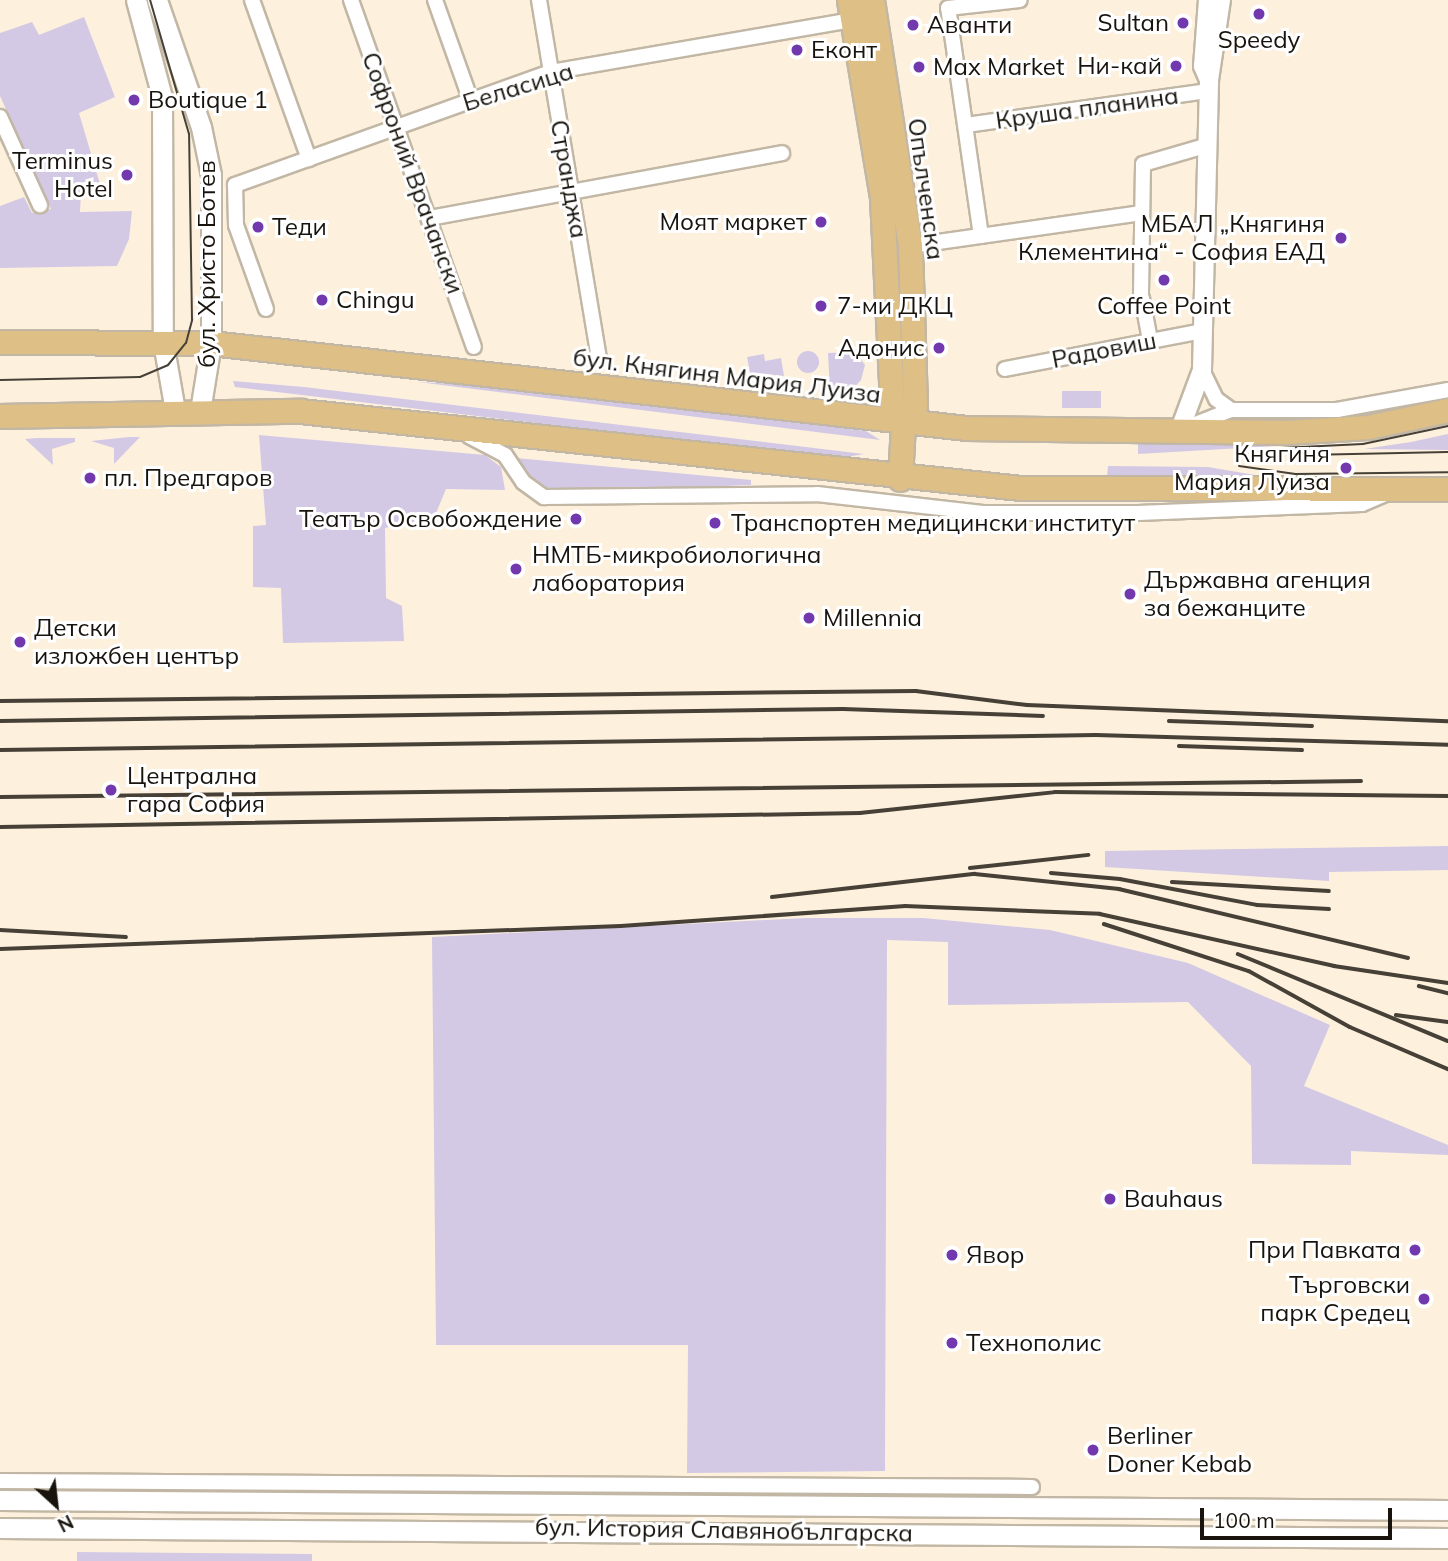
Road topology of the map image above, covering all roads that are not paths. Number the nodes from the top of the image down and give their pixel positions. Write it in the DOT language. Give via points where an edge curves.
graph roads {
  1 [pos="136,0"];
  2 [pos="157,0"];
  3 [pos="252,0"];
  4 [pos="351,0"];
  5 [pos="435,0"];
  6 [pos="539,0"];
  7 [pos="872,0"];
  8 [pos="1020,0"];
  9 [pos="1208,0"];
  10 [pos="1221,0"];
  11 [pos="850,10"];
  12 [pos="551,72"];
  13 [pos="1209,86"];
  14 [pos="471,101"];
  15 [pos="0,117"];
  16 [pos="965,125"];
  17 [pos="397,128"];
  18 [pos="1208,145"];
  19 [pos="782,153"];
  20 [pos="309,159"];
  21 [pos="235,185"];
  22 [pos="571,192"];
  23 [pos="40,205"];
  24 [pos="1142,213"];
  25 [pos="429,218"];
  26 [pos="981,236"];
  27 [pos="910,246"];
  28 [pos="266,309"];
  29 [pos="1202,331"];
  30 [pos="1150,340"];
  31 [pos="0,342"];
  32 [pos="163,342"];
  33 [pos="211,344"];
  34 [pos="474,347"];
  35 [pos="599,357"];
  36 [pos="1005,369"];
  37 [pos="1202,370"];
  38 [pos="1448,390"];
  39 [pos="1231,410"];
  40 [pos="1448,410"];
  41 [pos="175,411"];
  42 [pos="200,411"];
  43 [pos="0,416"];
  44 [pos="428,422"];
  45 [pos="903,424"];
  46 [pos="1179,432"];
  47 [pos="900,479"];
  48 [pos="1400,489"];
  49 [pos="1448,489"];
  50 [pos="0,1481"];
  51 [pos="1032,1488"];
  52 [pos="0,1500"];
  53 [pos="1448,1510"];
  54 [pos="0,1528"];
  55 [pos="1448,1538"];
  1 -- 32 [label="main road, бул. Христо Ботев" via="162,97"];
  2 -- 33 [label="main road, бул. Христо Ботев" via="207,149"];
  3 -- 20 [label="street"];
  4 -- 17 [label="street, Софроний Врачански"];
  5 -- 14 [label="street"];
  6 -- 12 [label="street, Странджа"];
  7 -- 27 [label="main road, Опълченска"];
  8 -- 16 [label="street" via="948,8"];
  9 -- 13 [label="street" via="1203,66"];
  10 -- 13 [label="street"];
  11 -- 12 [label="street, Беласица"];
  11 -- 45 [label="main road, Опълченска" via="882,198 892,404"];
  12 -- 14 [label="street, Беласица"];
  12 -- 22 [label="street, Странджа"];
  13 -- 16 [label="street, Круша планина"];
  13 -- 18 [label="street"];
  14 -- 17 [label="street, Беласица"];
  15 -- 23 [label="street"];
  16 -- 26 [label="street"];
  17 -- 20 [label="street, Беласица"];
  17 -- 25 [label="street, Софроний Врачански"];
  18 -- 24 [label="street" via="1143,164"];
  18 -- 29 [label="street"];
  19 -- 22 [label="street"];
  20 -- 21 [label="street, Беласица"];
  21 -- 28 [label="street, бул. Христо Ботев" via="236,225"];
  22 -- 25 [label="street"];
  22 -- 35 [label="street, Странджа"];
  24 -- 26 [label="street"];
  24 -- 30 [label="street" via="1142,296"];
  25 -- 34 [label="street, Софроний Врачански"];
  26 -- 27 [label="street"];
  27 -- 45 [label="main road, Опълченска" via="915,406"];
  29 -- 30 [label="street, Радовиш"];
  29 -- 37 [label="street"];
  30 -- 36 [label="street, Радовиш"];
  31 -- 32 [label="main road, бул. Княгиня Мария Луиза"];
  32 -- 33 [label="main road, бул. Княгиня Мария Луиза"];
  32 -- 41 [label="main road, бул. Христо Ботев"];
  33 -- 42 [label="main road, бул. Христо Ботев"];
  33 -- 45 [label="main road, бул. Княгиня Мария Луиза" via="476,369"];
  37 -- 39 [label="street" via="1216,399"];
  37 -- 46 [label="street"];
  38 -- 39 [label="street" via="1337,410"];
  39 -- 46 [label="street"];
  40 -- 46 [label="main road, бул. Княгиня Мария Луиза" via="1368,427"];
  41 -- 42 [label="main road"];
  41 -- 43 [label="main road"];
  42 -- 44 [label="main road"];
  44 -- 47 [label="main road"];
  44 -- 48 [label="street" via="499,451 544,497 817,494 985,513 1124,513 1362,503"];
  45 -- 46 [label="main road, бул. Княгиня Мария Луиза"];
  45 -- 47 [label="main road, Опълченска"];
  47 -- 48 [label="main road" via="1020,488"];
  48 -- 49 [label="main road"];
  50 -- 51 [label="street, бул. История Славянобългарска"];
  52 -- 53 [label="main road, бул. История Славянобългарска"];
  54 -- 55 [label="main road, бул. История Славянобългарска"];
}
